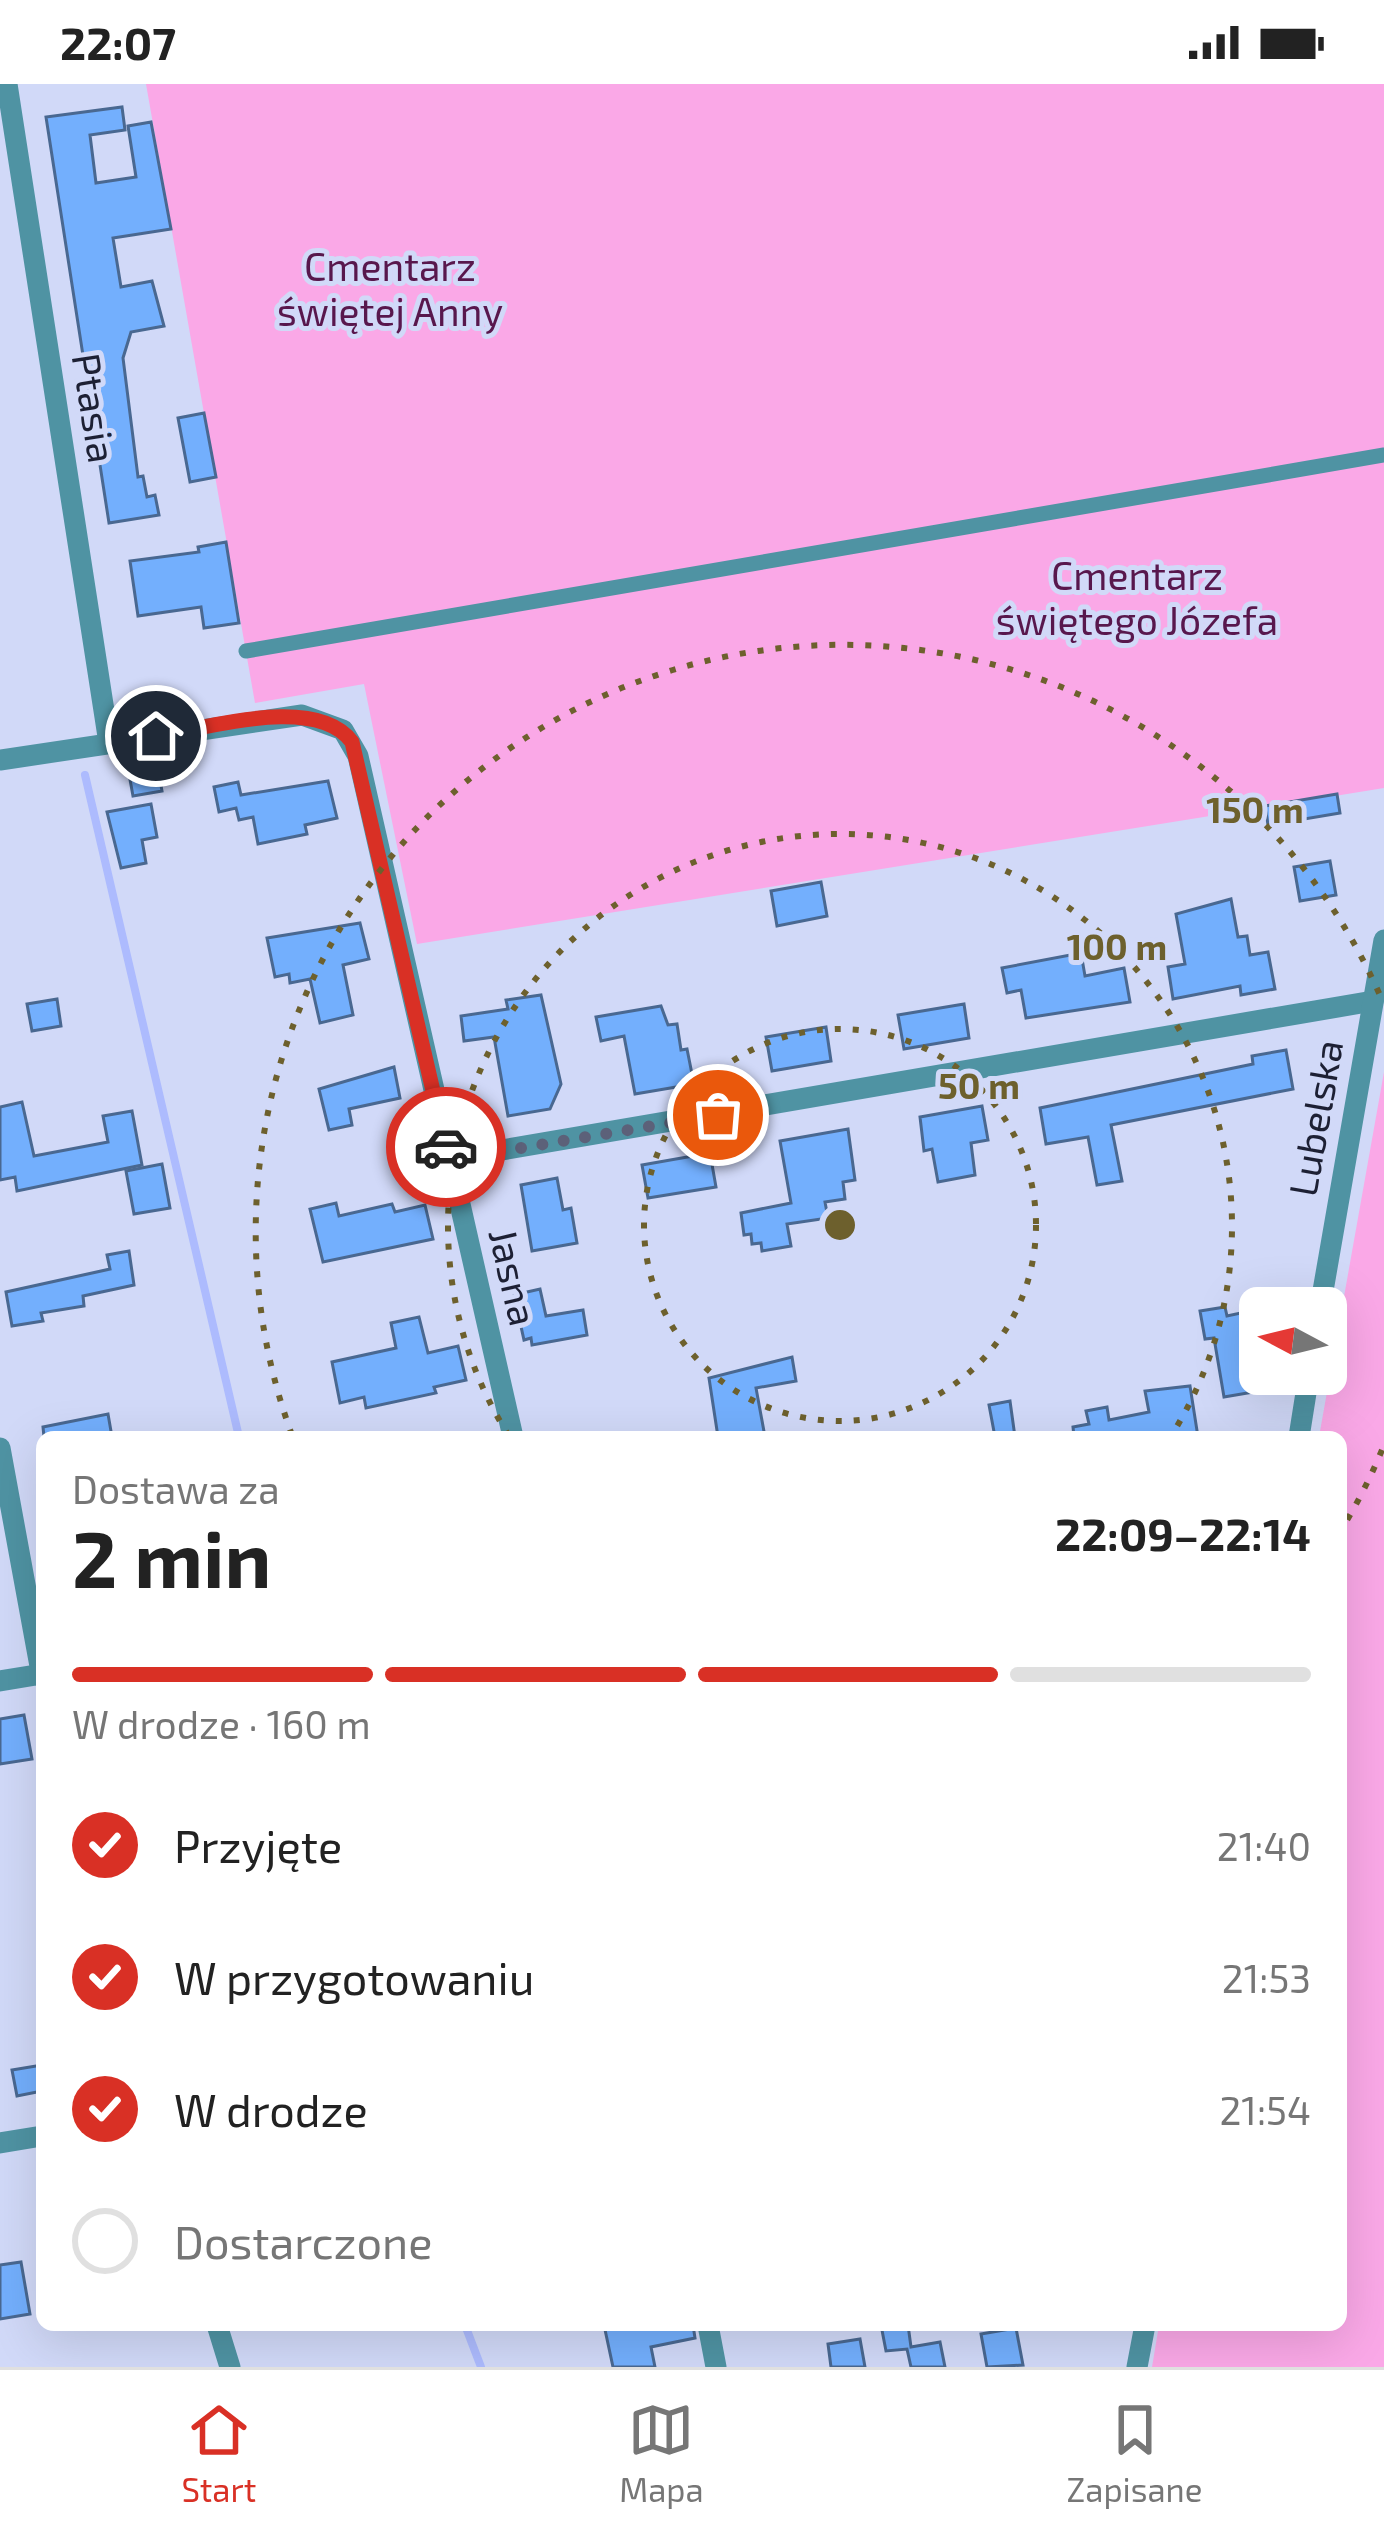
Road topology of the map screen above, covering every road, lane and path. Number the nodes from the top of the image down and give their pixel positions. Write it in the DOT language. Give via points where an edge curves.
graph roads {
  1 [pos="7,84"];
  2 [pos="1384,455"];
  3 [pos="246,651"];
  4 [pos="109,743"];
  5 [pos="0,760"];
  6 [pos="1384,940"];
  7 [pos="1373,1001"];
  8 [pos="449,1160"];
  9 [pos="1325,1287"];
  10 [pos="1306,1395"];
  11 [pos="512,1431"];
  12 [pos="1300,1431"];
  13 [pos="0,1448"];
  14 [pos="36,1643"];
  15 [pos="36,1676"];
  16 [pos="0,1681"];
  17 [pos="36,2137"];
  18 [pos="0,2143"];
  19 [pos="219,2331"];
  20 [pos="709,2331"];
  21 [pos="1144,2331"];
  22 [pos="230,2367"];
  23 [pos="716,2367"];
  24 [pos="1137,2367"];
  1 -- 4 [label="street, Ptasia"];
  2 -- 3 [label="street"];
  4 -- 5 [label="street"];
  4 -- 8 [label="street, Jasna" via="302,715 343,730 358,756"];
  6 -- 7 [label="street, Lubelska"];
  7 -- 8 [label="street"];
  7 -- 9 [label="street, Lubelska"];
  8 -- 11 [label="street, Jasna"];
  10 -- 12 [label="street"];
  13 -- 14 [label="street"];
  15 -- 16 [label="street"];
  17 -- 18 [label="street"];
  19 -- 22 [label="street"];
  20 -- 23 [label="street"];
  21 -- 24 [label="street"];
}
